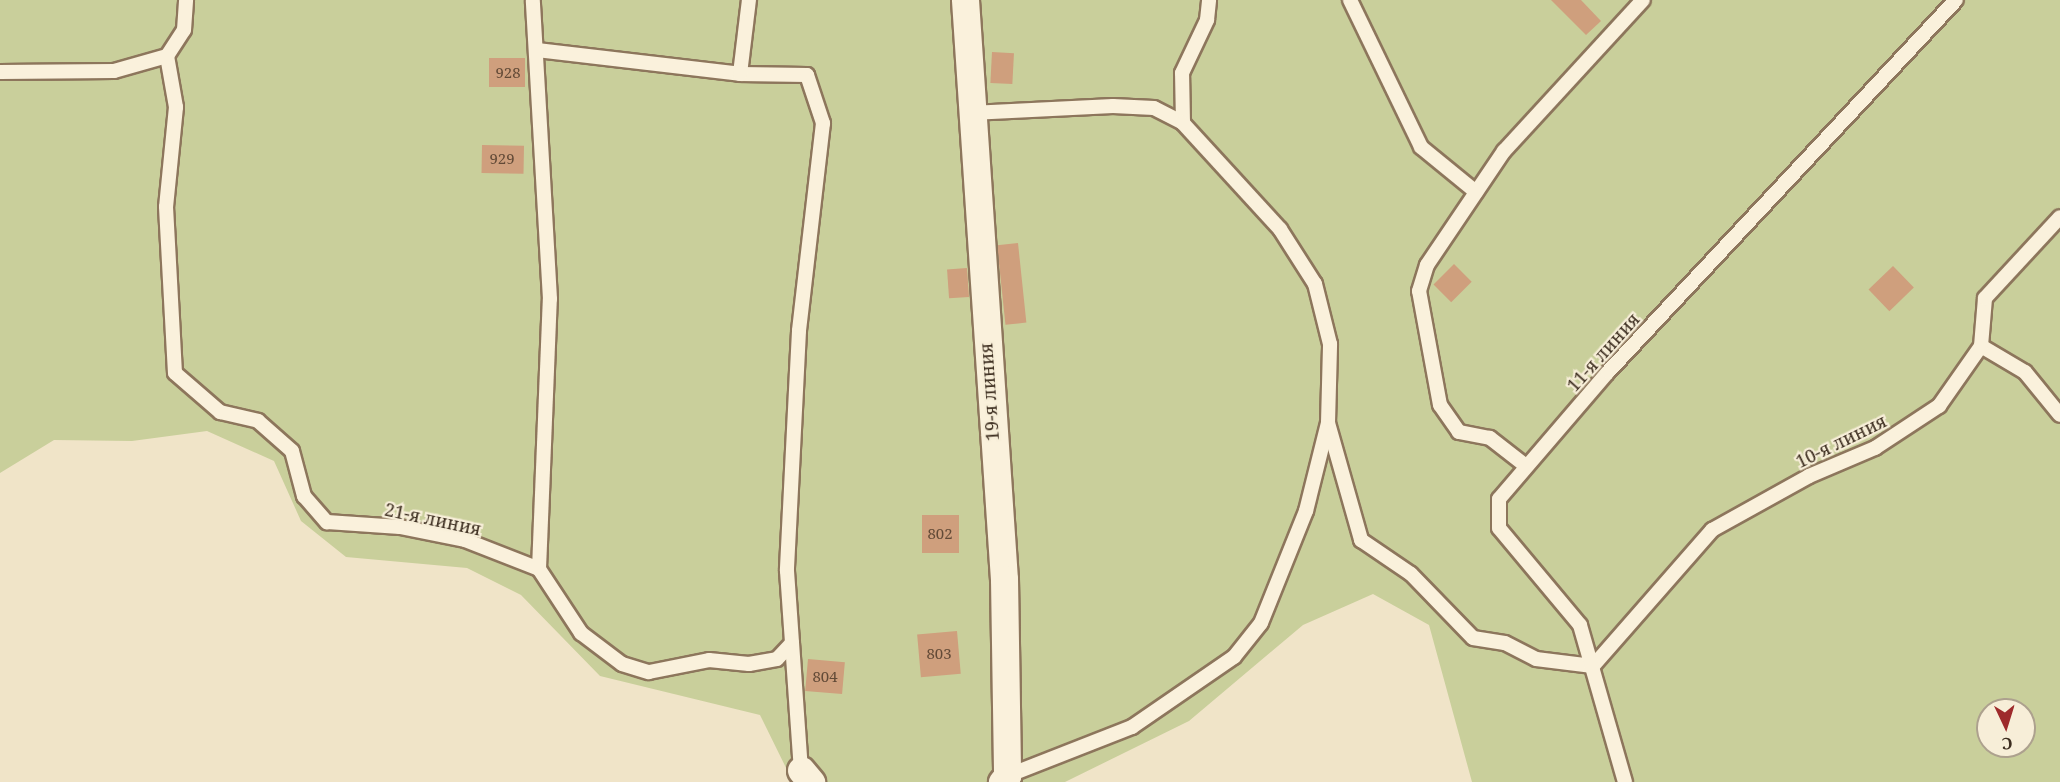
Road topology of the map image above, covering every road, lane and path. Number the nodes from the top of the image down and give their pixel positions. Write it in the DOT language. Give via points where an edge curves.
graph roads {
  1 [pos="186,0"];
  2 [pos="533,0"];
  3 [pos="749,0"];
  4 [pos="965,0"];
  5 [pos="1209,0"];
  6 [pos="1350,0"];
  7 [pos="1643,0"];
  8 [pos="1956,0"];
  9 [pos="537,50"];
  10 [pos="167,56"];
  11 [pos="0,72"];
  12 [pos="740,74"];
  13 [pos="971,112"];
  14 [pos="1183,123"];
  15 [pos="1476,192"];
  16 [pos="2060,217"];
  17 [pos="1981,346"];
  18 [pos="2060,415"];
  19 [pos="1328,423"];
  20 [pos="1526,466"];
  21 [pos="539,568"];
  22 [pos="792,643"];
  23 [pos="1593,666"];
  24 [pos="806,776"];
  25 [pos="1004,779"];
  26 [pos="1625,782"];
  1 -- 10 [label="lane" via="184,30"];
  2 -- 9 [label="lane"];
  3 -- 12 [label="lane"];
  4 -- 13 [label="street, 19-я линия"];
  5 -- 14 [label="lane" via="1207,20 1182,73"];
  6 -- 15 [label="lane" via="1421,147"];
  7 -- 15 [label="lane" via="1504,151"];
  8 -- 20 [label="lane, 11-я линия" via="1608,372"];
  9 -- 12 [label="lane"];
  9 -- 21 [label="lane" via="550,299"];
  10 -- 11 [label="lane" via="114,71"];
  10 -- 21 [label="lane, 21-я линия" via="176,107 166,207 175,373 220,412 258,421 292,451 304,496 327,522 400,527 465,540"];
  12 -- 22 [label="lane" via="807,75 823,123 799,331 787,571"];
  13 -- 14 [label="lane" via="1154,108"];
  13 -- 25 [label="street, 19-я линия" via="1004,579"];
  14 -- 19 [label="lane" via="1280,229 1315,284 1330,344"];
  15 -- 20 [label="lane" via="1427,265 1419,291 1440,405 1459,432 1490,438"];
  16 -- 17 [label="lane" via="1985,298"];
  17 -- 18 [label="lane" via="2025,372"];
  17 -- 23 [label="lane, 10-я линия" via="1939,406 1875,448 1809,476 1712,530"];
  19 -- 23 [label="lane" via="1361,540 1411,574 1473,638 1505,643 1536,659"];
  19 -- 25 [label="lane" via="1306,511 1276,587 1261,623 1234,657 1132,727"];
  20 -- 23 [label="lane, 11-я линия" via="1499,499 1499,528 1580,625"];
  21 -- 22 [label="lane" via="582,633 622,664 650,672 709,660 749,664 777,660"];
  22 -- 24 [label="lane"];
  23 -- 26 [label="lane, 11-я линия"];
}
